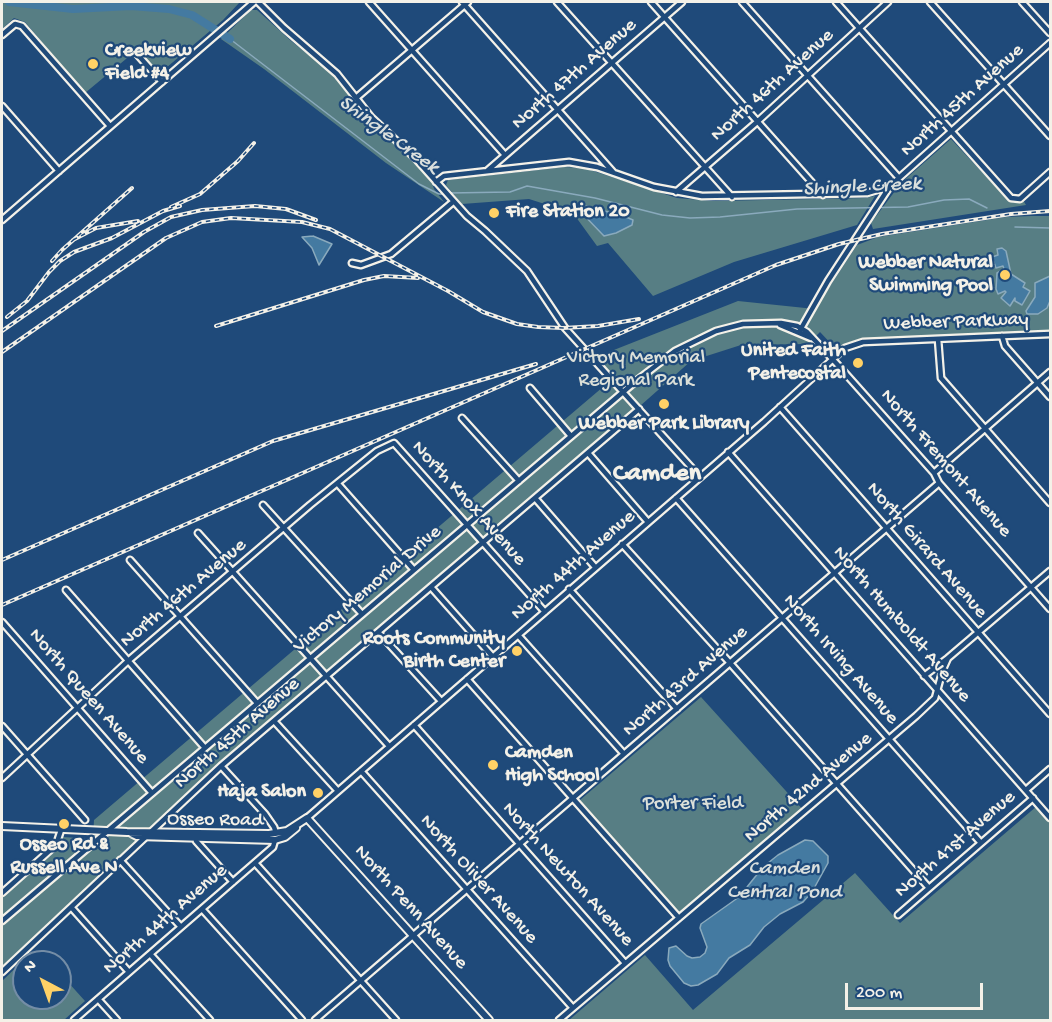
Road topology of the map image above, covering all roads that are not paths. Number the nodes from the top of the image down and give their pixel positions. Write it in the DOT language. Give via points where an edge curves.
graph roads {
  1 [pos="256,2"];
  2 [pos="369,2"];
  3 [pos="465,2"];
  4 [pos="557,2"];
  5 [pos="651,2"];
  6 [pos="682,2"];
  7 [pos="742,2"];
  8 [pos="836,2"];
  9 [pos="888,2"];
  10 [pos="930,2"];
  11 [pos="1022,2"];
  12 [pos="665,17"];
  13 [pos="859,28"];
  14 [pos="1050,33"];
  15 [pos="2,35"];
  16 [pos="1050,43"];
  17 [pos="411,50"];
  18 [pos="137,54"];
  19 [pos="612,64"];
  20 [pos="808,75"];
  21 [pos="162,82"];
  22 [pos="1004,85"];
  23 [pos="356,98"];
  24 [pos="2,106"];
  25 [pos="558,109"];
  26 [pos="757,122"];
  27 [pos="110,126"];
  28 [pos="952,131"];
  29 [pos="1050,136"];
  30 [pos="505,155"];
  31 [pos="705,167"];
  32 [pos="59,171"];
  33 [pos="487,171"];
  34 [pos="613,172"];
  35 [pos="1050,172"];
  36 [pos="899,178"];
  37 [pos="436,182"];
  38 [pos="890,186"];
  39 [pos="676,192"];
  40 [pos="822,195"];
  41 [pos="732,197"];
  42 [pos="452,200"];
  43 [pos="2,210"];
  44 [pos="7,216"];
  45 [pos="2,220"];
  46 [pos="352,263"];
  47 [pos="800,330"];
  48 [pos="1050,334"];
  49 [pos="1002,336"];
  50 [pos="938,339"];
  51 [pos="816,340"];
  52 [pos="863,342"];
  53 [pos="832,358"];
  54 [pos="1050,372"];
  55 [pos="1038,383"];
  56 [pos="530,388"];
  57 [pos="623,392"];
  58 [pos="1050,397"];
  59 [pos="780,407"];
  60 [pos="639,409"];
  61 [pos="462,418"];
  62 [pos="986,429"];
  63 [pos="571,436"];
  64 [pos="394,443"];
  65 [pos="728,452"];
  66 [pos="588,453"];
  67 [pos="934,474"];
  68 [pos="700,477"];
  69 [pos="519,481"];
  70 [pos="939,483"];
  71 [pos="338,484"];
  72 [pos="535,498"];
  73 [pos="676,498"];
  74 [pos="1050,503"];
  75 [pos="264,505"];
  76 [pos="648,522"];
  77 [pos="467,525"];
  78 [pos="285,528"];
  79 [pos="886,528"];
  80 [pos="198,532"];
  81 [pos="483,542"];
  82 [pos="622,544"];
  83 [pos="130,560"];
  84 [pos="596,567"];
  85 [pos="414,570"];
  86 [pos="1050,571"];
  87 [pos="233,572"];
  88 [pos="835,573"];
  89 [pos="431,587"];
  90 [pos="1031,587"];
  91 [pos="569,589"];
  92 [pos="66,590"];
  93 [pos="1050,609"];
  94 [pos="545,612"];
  95 [pos="362,614"];
  96 [pos="181,616"];
  97 [pos="783,617"];
  98 [pos="2,622"];
  99 [pos="378,632"];
  100 [pos="978,632"];
  101 [pos="518,635"];
  102 [pos="493,657"];
  103 [pos="948,658"];
  104 [pos="310,659"];
  105 [pos="128,661"];
  106 [pos="730,663"];
  107 [pos="924,676"];
  108 [pos="326,677"];
  109 [pos="467,679"];
  110 [pos="938,691"];
  111 [pos="441,701"];
  112 [pos="257,703"];
  113 [pos="78,708"];
  114 [pos="677,709"];
  115 [pos="1050,714"];
  116 [pos="274,721"];
  117 [pos="2,726"];
  118 [pos="414,726"];
  119 [pos="890,739"];
  120 [pos="389,747"];
  121 [pos="205,748"];
  122 [pos="27,754"];
  123 [pos="624,754"];
  124 [pos="221,766"];
  125 [pos="1050,769"];
  126 [pos="361,771"];
  127 [pos="2,778"];
  128 [pos="837,784"];
  129 [pos="1026,790"];
  130 [pos="338,791"];
  131 [pos="152,793"];
  132 [pos="1034,798"];
  133 [pos="572,799"];
  134 [pos="307,818"];
  135 [pos="1050,818"];
  136 [pos="85,820"];
  137 [pos="2,826"];
  138 [pos="61,830"];
  139 [pos="108,831"];
  140 [pos="148,834"];
  141 [pos="275,836"];
  142 [pos="196,837"];
  143 [pos="981,843"];
  144 [pos="519,845"];
  145 [pos="120,860"];
  146 [pos="255,863"];
  147 [pos="232,882"];
  148 [pos="929,888"];
  149 [pos="467,889"];
  150 [pos="2,893"];
  151 [pos="71,907"];
  152 [pos="202,909"];
  153 [pos="898,915"];
  154 [pos="679,918"];
  155 [pos="2,921"];
  156 [pos="181,927"];
  157 [pos="414,935"];
  158 [pos="150,954"];
  159 [pos="625,963"];
  160 [pos="2,972"];
  161 [pos="129,972"];
  162 [pos="361,981"];
  163 [pos="98,999"];
  164 [pos="573,1008"];
  165 [pos="74,1020"];
  166 [pos="117,1020"];
  167 [pos="210,1020"];
  168 [pos="302,1020"];
  169 [pos="315,1020"];
  170 [pos="396,1020"];
  171 [pos="489,1020"];
  172 [pos="559,1020"];
  1 -- 21 [label="street"];
  1 -- 23 [label="street" via="337,74"];
  2 -- 17 [label="street"];
  3 -- 17 [label="street"];
  3 -- 25 [label="street"];
  4 -- 19 [label="street"];
  5 -- 12 [label="street"];
  6 -- 12 [label="street, North 47th Avenue"];
  7 -- 20 [label="street"];
  8 -- 13 [label="street"];
  9 -- 13 [label="street, North 46th Avenue"];
  10 -- 22 [label="street"];
  11 -- 14 [label="street"];
  12 -- 19 [label="street, North 47th Avenue"];
  12 -- 26 [label="street"];
  13 -- 20 [label="street, North 46th Avenue"];
  13 -- 28 [label="street"];
  15 -- 27 [label="street" via="12,26 22,26"];
  16 -- 22 [label="street, North 45th Avenue"];
  17 -- 23 [label="street"];
  17 -- 30 [label="street"];
  18 -- 21 [label="street"];
  19 -- 25 [label="street, North 47th Avenue"];
  19 -- 31 [label="street"];
  20 -- 26 [label="street, North 46th Avenue"];
  20 -- 36 [label="street"];
  21 -- 27 [label="street"];
  22 -- 28 [label="street, North 45th Avenue"];
  22 -- 29 [label="street"];
  23 -- 37 [label="street"];
  24 -- 32 [label="street"];
  25 -- 30 [label="street, North 47th Avenue"];
  25 -- 34 [label="street"];
  26 -- 31 [label="street, North 46th Avenue"];
  26 -- 40 [label="street"];
  27 -- 32 [label="street"];
  28 -- 35 [label="street" via="1015,200"];
  28 -- 36 [label="street, North 45th Avenue"];
  30 -- 33 [label="street, North 47th Avenue"];
  31 -- 39 [label="street, North 46th Avenue"];
  31 -- 41 [label="street"];
  32 -- 44 [label="street"];
  33 -- 34 [label="street" via="569,162"];
  33 -- 37 [label="street" via="444,176"];
  34 -- 39 [label="street"];
  36 -- 38 [label="street, North 45th Avenue"];
  37 -- 42 [label="street"];
  38 -- 40 [label="street" via="867,193"];
  38 -- 47 [label="street, North 45th Avenue"];
  39 -- 41 [label="street"];
  40 -- 41 [label="street"];
  42 -- 46 [label="street" via="391,254 361,265"];
  42 -- 57 [label="street" via="527,272 565,328"];
  43 -- 44 [label="street"];
  44 -- 45 [label="street"];
  47 -- 51 [label="street, Victory Memorial Drive"];
  47 -- 57 [label="street, Victory Memorial Drive" via="788,323 744,324 703,336 675,351"];
  48 -- 49 [label="street, Webber Parkway"];
  49 -- 50 [label="street, Webber Parkway"];
  49 -- 55 [label="street" via="1005,346"];
  50 -- 52 [label="street, Webber Parkway"];
  50 -- 62 [label="street" via="941,378"];
  51 -- 53 [label="street, North Fremont Avenue"];
  52 -- 53 [label="street, North 44th Avenue"];
  53 -- 59 [label="street, North 44th Avenue"];
  53 -- 67 [label="street, North Fremont Avenue"];
  54 -- 55 [label="street"];
  55 -- 58 [label="street"];
  55 -- 62 [label="street"];
  56 -- 63 [label="street"];
  57 -- 60 [label="street"];
  57 -- 63 [label="street, Victory Memorial Drive"];
  59 -- 65 [label="street, North 44th Avenue"];
  59 -- 79 [label="street, North Girard Avenue"];
  60 -- 66 [label="street, North 45th Avenue"];
  60 -- 68 [label="street"];
  61 -- 69 [label="street"];
  62 -- 67 [label="street"];
  62 -- 74 [label="street"];
  63 -- 69 [label="street, Victory Memorial Drive"];
  64 -- 71 [label="street, North 46th Avenue" via="377,451"];
  64 -- 77 [label="street, North Knox Avenue"];
  65 -- 68 [label="street, North 44th Avenue"];
  65 -- 88 [label="street, North Humboldt Avenue"];
  66 -- 72 [label="street, North 45th Avenue"];
  66 -- 76 [label="street"];
  67 -- 70 [label="street, North Fremont Avenue"];
  68 -- 73 [label="street, North 44th Avenue"];
  69 -- 77 [label="street, Victory Memorial Drive"];
  70 -- 79 [label="street, North 43rd Avenue"];
  70 -- 90 [label="street, North Fremont Avenue"];
  71 -- 78 [label="street, North 46th Avenue"];
  71 -- 85 [label="street"];
  72 -- 81 [label="street, North 45th Avenue"];
  72 -- 84 [label="street"];
  73 -- 76 [label="street, North 44th Avenue"];
  73 -- 97 [label="street, North Irving Avenue"];
  75 -- 78 [label="street"];
  76 -- 82 [label="street, North 44th Avenue"];
  77 -- 81 [label="street, North Knox Avenue"];
  77 -- 85 [label="street, Victory Memorial Drive"];
  78 -- 87 [label="street, North 46th Avenue"];
  78 -- 95 [label="street"];
  79 -- 88 [label="street, North 43rd Avenue"];
  79 -- 100 [label="street, North Girard Avenue"];
  80 -- 87 [label="street"];
  81 -- 89 [label="street, North 45th Avenue"];
  81 -- 94 [label="street, North Knox Avenue"];
  82 -- 84 [label="street, North 44th Avenue"];
  82 -- 106 [label="street"];
  83 -- 96 [label="street"];
  84 -- 91 [label="street, North 44th Avenue"];
  85 -- 95 [label="street, Victory Memorial Drive"];
  86 -- 90 [label="street"];
  87 -- 96 [label="street, North 46th Avenue"];
  87 -- 104 [label="street"];
  88 -- 97 [label="street, North 43rd Avenue"];
  88 -- 107 [label="street, North Humboldt Avenue"];
  89 -- 99 [label="street, North 45th Avenue"];
  89 -- 102 [label="street"];
  90 -- 93 [label="street, North Fremont Avenue"];
  90 -- 100 [label="street"];
  91 -- 94 [label="street, North 44th Avenue"];
  91 -- 114 [label="street"];
  92 -- 105 [label="street"];
  94 -- 101 [label="street, North 44th Avenue"];
  95 -- 104 [label="street, Victory Memorial Drive"];
  96 -- 105 [label="street, North 46th Avenue"];
  96 -- 112 [label="street"];
  97 -- 106 [label="street, North 43rd Avenue"];
  97 -- 119 [label="street, North Irving Avenue"];
  98 -- 113 [label="street, North Queen Avenue"];
  99 -- 108 [label="street, North 45th Avenue"];
  99 -- 111 [label="street"];
  100 -- 103 [label="street"];
  100 -- 115 [label="street, North Girard Avenue"];
  101 -- 102 [label="street, North 44th Avenue"];
  101 -- 123 [label="street"];
  102 -- 109 [label="street, North 44th Avenue"];
  103 -- 107 [label="street"];
  103 -- 110 [label="street, North 42nd Avenue"];
  104 -- 108 [label="street"];
  104 -- 112 [label="street, Victory Memorial Drive"];
  105 -- 113 [label="street, North 46th Avenue"];
  105 -- 121 [label="street"];
  106 -- 114 [label="street, North 43rd Avenue"];
  106 -- 128 [label="street"];
  107 -- 110 [label="street, North Humboldt Avenue"];
  108 -- 116 [label="street, North 45th Avenue"];
  108 -- 120 [label="street"];
  109 -- 111 [label="street, North 44th Avenue"];
  109 -- 133 [label="street"];
  110 -- 119 [label="street, North 42nd Avenue" via="931,703"];
  110 -- 129 [label="street, North Humboldt Avenue"];
  111 -- 118 [label="street, North 44th Avenue"];
  112 -- 121 [label="street, Victory Memorial Drive"];
  113 -- 122 [label="street, North 46th Avenue"];
  113 -- 131 [label="street, North Queen Avenue"];
  114 -- 123 [label="street, North 43rd Avenue"];
  116 -- 124 [label="street, North 45th Avenue"];
  116 -- 130 [label="street"];
  117 -- 122 [label="street"];
  118 -- 120 [label="street, North 44th Avenue"];
  118 -- 144 [label="street, North Newton Avenue"];
  119 -- 128 [label="street, North 42nd Avenue"];
  119 -- 143 [label="street, North Irving Avenue"];
  120 -- 126 [label="street, North 44th Avenue"];
  121 -- 131 [label="street, Victory Memorial Drive"];
  122 -- 127 [label="street, North 46th Avenue"];
  122 -- 136 [label="street"];
  123 -- 133 [label="street, North 43rd Avenue"];
  124 -- 140 [label="street, North 45th Avenue"];
  124 -- 141 [label="street" via="265,813"];
  125 -- 129 [label="street, North 41st Avenue"];
  126 -- 130 [label="street, North 44th Avenue"];
  126 -- 149 [label="street, North Oliver Avenue"];
  128 -- 148 [label="street"];
  128 -- 154 [label="street, North 42nd Avenue"];
  129 -- 132 [label="street, North Humboldt Avenue"];
  130 -- 134 [label="street, North 44th Avenue"];
  131 -- 139 [label="street, Victory Memorial Drive"];
  132 -- 135 [label="street, North Humboldt Avenue"];
  132 -- 143 [label="street, North 41st Avenue"];
  133 -- 144 [label="street, North 43rd Avenue"];
  133 -- 154 [label="street"];
  134 -- 141 [label="main road, Osseo Road" via="285,837"];
  134 -- 157 [label="main road, North Penn Avenue"];
  137 -- 138 [label="main road, Osseo Road"];
  138 -- 139 [label="main road, Osseo Road"];
  138 -- 150 [label="street" via="56,845"];
  139 -- 140 [label="main road, Osseo Road"];
  139 -- 155 [label="street, Victory Memorial Drive"];
  140 -- 141 [label="main road, Osseo Road"];
  140 -- 142 [label="main road, Osseo Road"];
  140 -- 145 [label="street, North 45th Avenue"];
  141 -- 142 [label="main road, Osseo Road"];
  141 -- 146 [label="street, North 44th Avenue" via="273,847"];
  142 -- 147 [label="street" via="195,841"];
  143 -- 148 [label="street, North 41st Avenue"];
  144 -- 149 [label="street, North 43rd Avenue"];
  144 -- 159 [label="street, North Newton Avenue"];
  145 -- 151 [label="street, North 45th Avenue"];
  145 -- 156 [label="street"];
  146 -- 147 [label="street, North 44th Avenue"];
  146 -- 162 [label="street"];
  147 -- 152 [label="street, North 44th Avenue"];
  148 -- 153 [label="street, North 41st Avenue"];
  149 -- 157 [label="street, North 43rd Avenue"];
  149 -- 164 [label="street, North Oliver Avenue"];
  151 -- 160 [label="street, North 45th Avenue"];
  151 -- 161 [label="street"];
  152 -- 156 [label="street, North 44th Avenue"];
  152 -- 168 [label="street"];
  154 -- 159 [label="street, North 42nd Avenue"];
  156 -- 158 [label="street, North 44th Avenue"];
  157 -- 162 [label="street, North 43rd Avenue"];
  157 -- 171 [label="main road, North Penn Avenue"];
  158 -- 161 [label="street, North 44th Avenue"];
  158 -- 167 [label="street"];
  159 -- 164 [label="street, North 42nd Avenue"];
  161 -- 163 [label="street, North 44th Avenue"];
  162 -- 169 [label="street, North 43rd Avenue"];
  162 -- 170 [label="street"];
  163 -- 165 [label="street, North 44th Avenue"];
  163 -- 166 [label="street"];
  164 -- 172 [label="street, North 42nd Avenue"];
}
